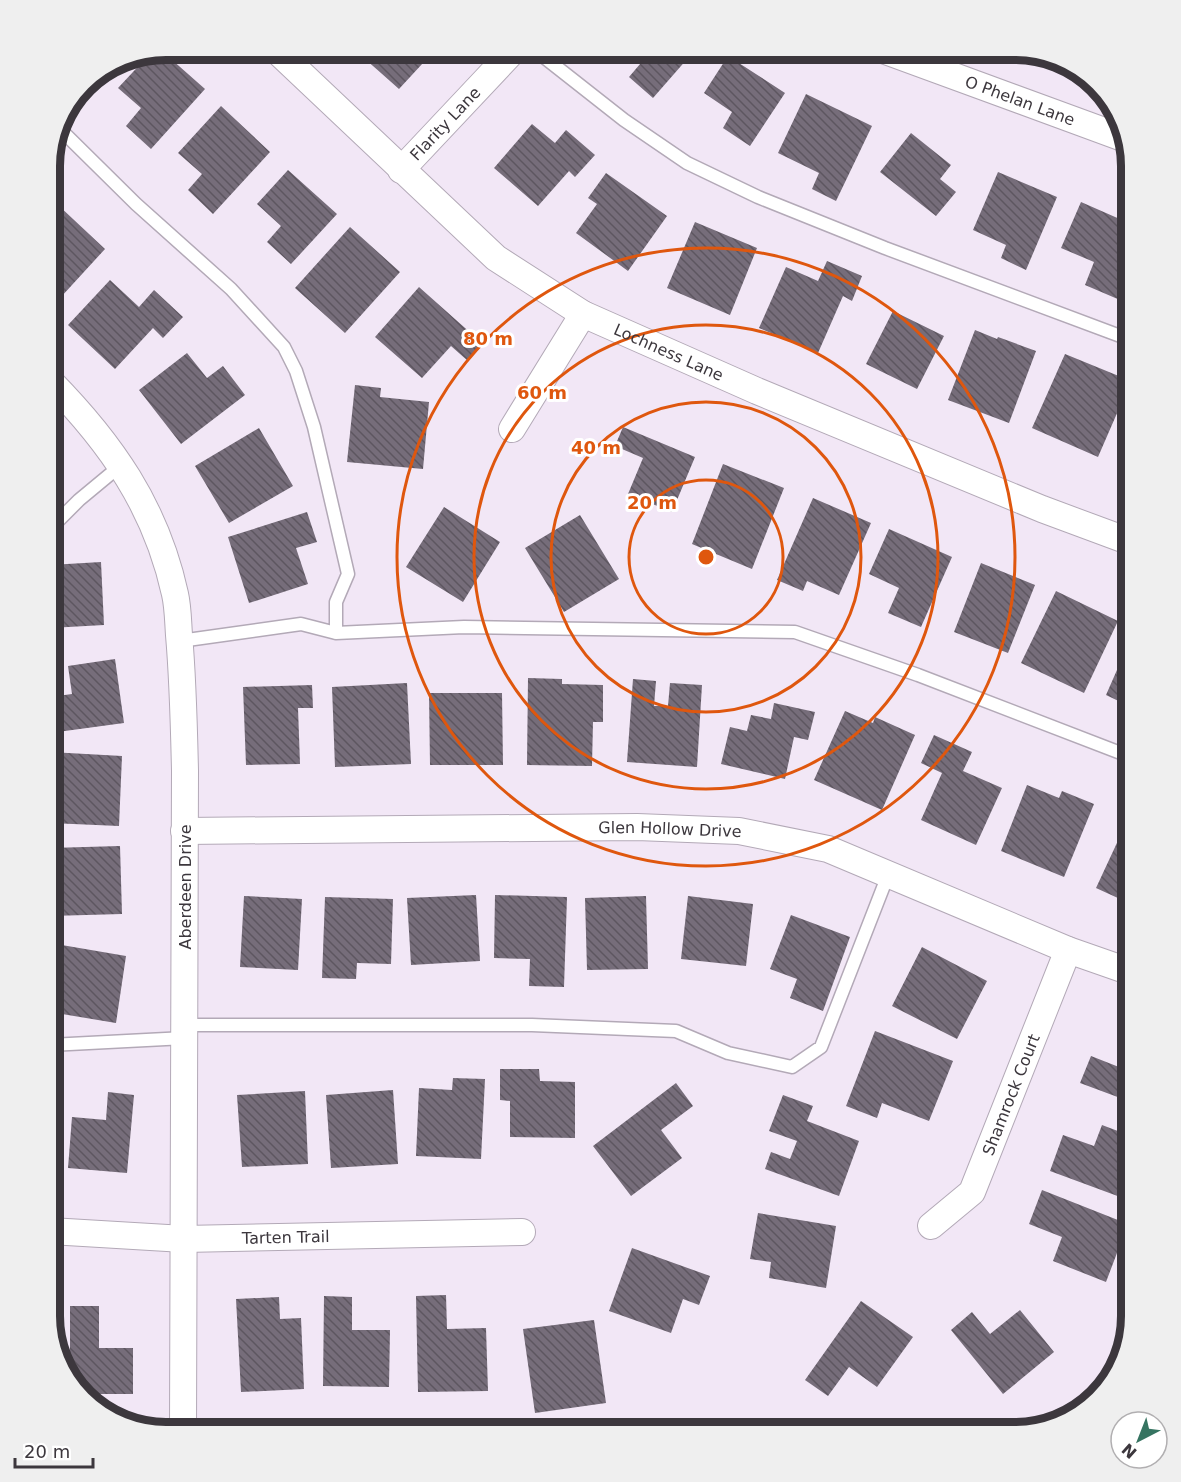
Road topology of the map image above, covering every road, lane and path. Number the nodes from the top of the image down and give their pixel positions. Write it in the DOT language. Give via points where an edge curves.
graph roads {
  1 [pos="286,60"];
  2 [pos="505,60"];
  3 [pos="548,60"];
  4 [pos="910,60"];
  5 [pos="65,134"];
  6 [pos="1116,135"];
  7 [pos="402,170"];
  8 [pos="584,314"];
  9 [pos="1121,336"];
  10 [pos="60,391"];
  11 [pos="512,429"];
  12 [pos="120,466"];
  13 [pos="60,519"];
  14 [pos="1121,538"];
  15 [pos="336,633"];
  16 [pos="180,641"];
  17 [pos="1121,753"];
  18 [pos="184,831"];
  19 [pos="888,875"];
  20 [pos="1068,950"];
  21 [pos="1121,969"];
  22 [pos="185,1031"];
  23 [pos="60,1044"];
  24 [pos="931,1226"];
  25 [pos="60,1232"];
  26 [pos="522,1232"];
  27 [pos="184,1239"];
  28 [pos="183,1422"];
  1 -- 7 [label="street, Lochness Lane"];
  2 -- 7 [label="street, Flarity Lane"];
  3 -- 9 [label="lane" via="687,164 864,240"];
  4 -- 6 [label="street, O Phelan Lane"];
  5 -- 15 [label="lane" via="231,289 284,347 314,427 348,574 336,602"];
  7 -- 8 [label="street, Lochness Lane" via="496,258"];
  8 -- 11 [label="street"];
  8 -- 14 [label="street, Lochness Lane" via="768,396"];
  10 -- 12 [label="street, Aberdeen Drive" via="82,413"];
  12 -- 13 [label="lane"];
  12 -- 16 [label="street, Aberdeen Drive" via="156,529 176,595"];
  15 -- 16 [label="lane" via="302,624"];
  15 -- 17 [label="lane" via="464,627 795,632"];
  16 -- 18 [label="street, Aberdeen Drive"];
  18 -- 19 [label="street, Glen Hollow Drive" via="637,827 739,831 828,849"];
  18 -- 22 [label="street, Aberdeen Drive"];
  19 -- 20 [label="street, Glen Hollow Drive"];
  19 -- 22 [label="lane" via="821,1047 792,1068 728,1053 676,1030 520,1025"];
  20 -- 21 [label="street, Glen Hollow Drive"];
  20 -- 24 [label="street, Shamrock Court" via="972,1192"];
  22 -- 23 [label="lane"];
  22 -- 27 [label="street, Aberdeen Drive"];
  25 -- 27 [label="street, Tarten Trail"];
  26 -- 27 [label="street, Tarten Trail"];
  27 -- 28 [label="street, Aberdeen Drive"];
}
